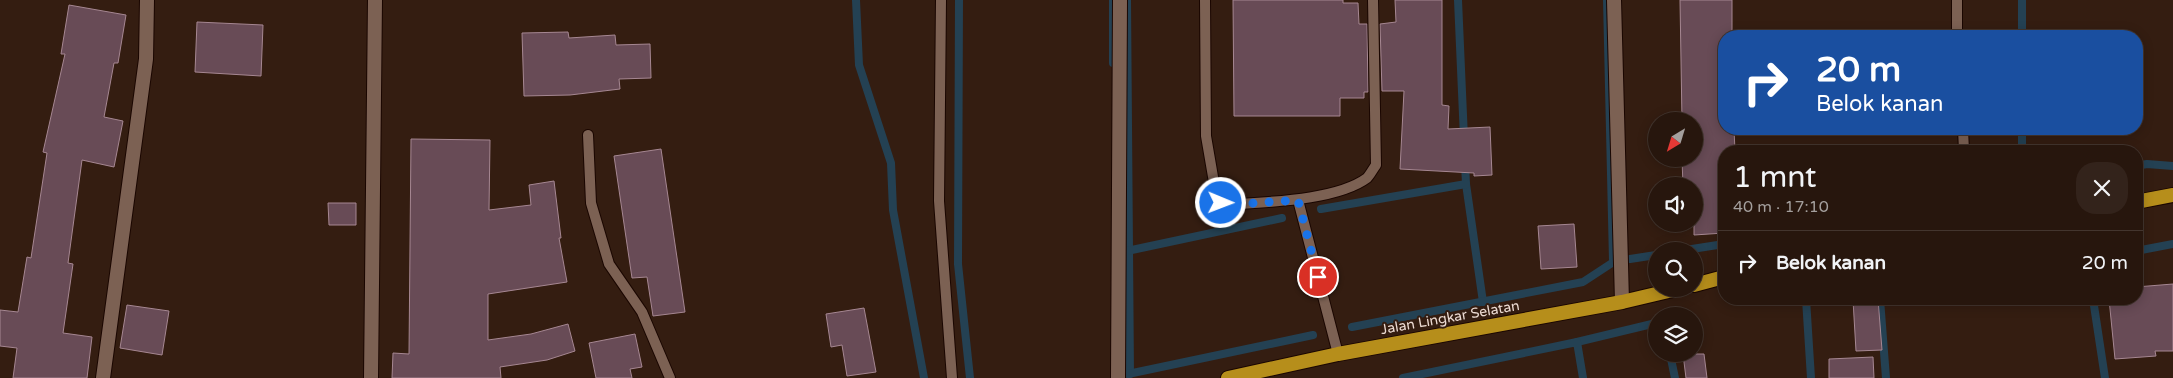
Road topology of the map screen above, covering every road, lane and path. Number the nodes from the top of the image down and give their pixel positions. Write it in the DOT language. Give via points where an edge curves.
graph roads {
  1 [pos="147,0"];
  2 [pos="375,0"];
  3 [pos="941,0"];
  4 [pos="1120,0"];
  5 [pos="1205,0"];
  6 [pos="1373,0"];
  7 [pos="1614,0"];
  8 [pos="1956,0"];
  9 [pos="1958,30"];
  10 [pos="588,135"];
  11 [pos="2173,195"];
  12 [pos="1298,200"];
  13 [pos="2143,201"];
  14 [pos="1718,279"];
  15 [pos="1703,283"];
  16 [pos="1648,296"];
  17 [pos="1622,302"];
  18 [pos="1338,354"];
  19 [pos="104,378"];
  20 [pos="371,378"];
  21 [pos="670,378"];
  22 [pos="952,378"];
  23 [pos="1118,378"];
  24 [pos="1228,378"];
  1 -- 19 [label="street" via="146,59"];
  2 -- 20 [label="street"];
  3 -- 22 [label="lane" via="939,201"];
  4 -- 23 [label="street"];
  5 -- 12 [label="lane" via="1206,136 1216,200 1226,205"];
  6 -- 12 [label="lane" via="1376,165 1368,177 1342,190"];
  7 -- 17 [label="street"];
  8 -- 9 [label="lane"];
  10 -- 21 [label="lane" via="590,203 609,264 642,312"];
  11 -- 13 [label="highway"];
  12 -- 18 [label="lane"];
  14 -- 15 [label="highway"];
  16 -- 17 [label="highway, Jalan Lingkar Selatan"];
  17 -- 18 [label="highway, Jalan Lingkar Selatan"];
  18 -- 24 [label="highway, Jalan Lingkar Selatan"];
}
